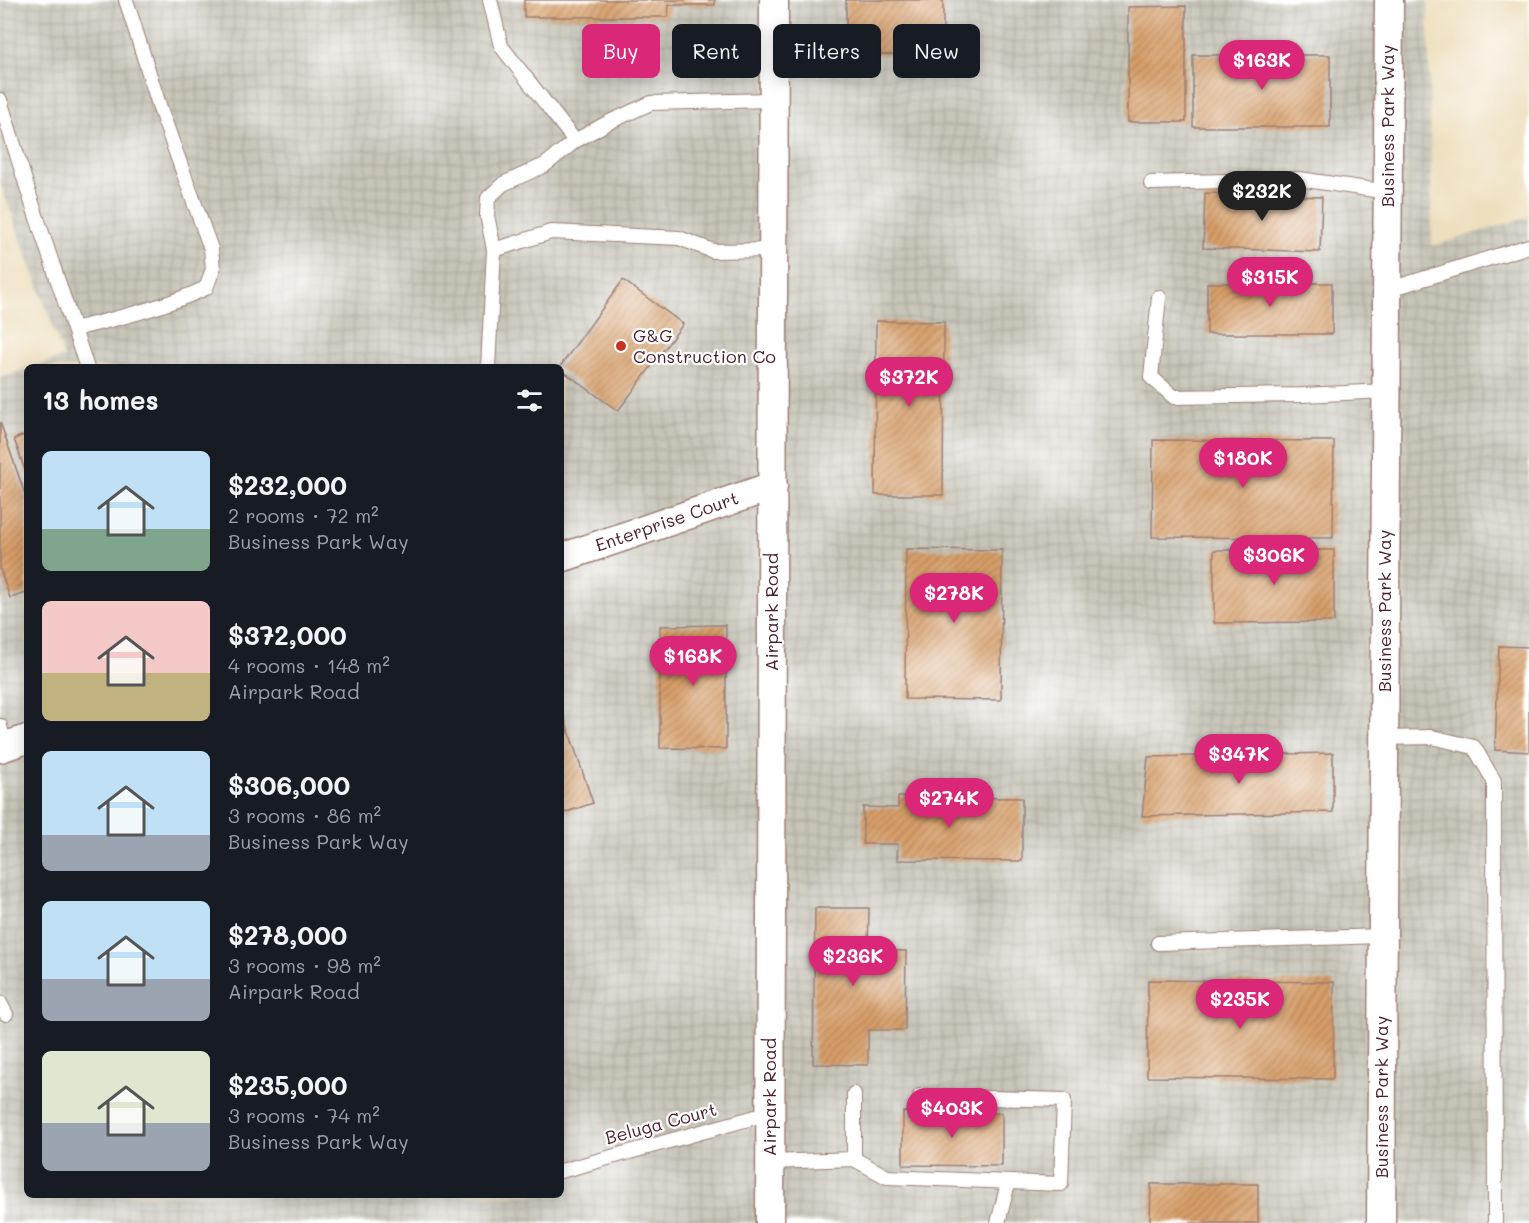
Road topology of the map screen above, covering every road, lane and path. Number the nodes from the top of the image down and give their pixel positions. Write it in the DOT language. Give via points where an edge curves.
graph roads {
  1 [pos="126,0"];
  2 [pos="490,0"];
  3 [pos="774,0"];
  4 [pos="1389,0"];
  5 [pos="0,100"];
  6 [pos="774,100"];
  7 [pos="575,141"];
  8 [pos="1151,183"];
  9 [pos="1388,192"];
  10 [pos="1529,246"];
  11 [pos="494,250"];
  12 [pos="773,250"];
  13 [pos="1387,290"];
  14 [pos="1159,297"];
  15 [pos="74,329"];
  16 [pos="86,364"];
  17 [pos="488,364"];
  18 [pos="1386,391"];
  19 [pos="773,486"];
  20 [pos="564,557"];
  21 [pos="1384,738"];
  22 [pos="1383,936"];
  23 [pos="1158,943"];
  24 [pos="854,1094"];
  25 [pos="920,1096"];
  26 [pos="770,1113"];
  27 [pos="854,1159"];
  28 [pos="770,1162"];
  29 [pos="564,1170"];
  30 [pos="1008,1183"];
  31 [pos="770,1223"];
  32 [pos="998,1223"];
  33 [pos="1381,1223"];
  34 [pos="1495,1223"];
  1 -- 15 [label="lane" via="208,240 213,269 206,288 189,296"];
  2 -- 7 [label="lane" via="501,46"];
  3 -- 6 [label="street, Airpark Road"];
  4 -- 9 [label="street, Business Park Way"];
  5 -- 15 [label="lane"];
  6 -- 7 [label="lane" via="651,103"];
  6 -- 12 [label="street, Airpark Road"];
  7 -- 11 [label="lane" via="545,165 503,184 488,198"];
  8 -- 9 [label="lane" via="1299,179"];
  9 -- 13 [label="street, Business Park Way"];
  10 -- 13 [label="lane"];
  11 -- 12 [label="lane" via="551,232 679,238 712,251"];
  11 -- 17 [label="lane"];
  12 -- 19 [label="street, Airpark Road"];
  13 -- 18 [label="street, Business Park Way"];
  14 -- 18 [label="lane" via="1151,377 1174,397"];
  15 -- 16 [label="lane"];
  18 -- 21 [label="street, Business Park Way"];
  19 -- 20 [label="street, Enterprise Court"];
  19 -- 26 [label="street, Airpark Road"];
  21 -- 22 [label="street, Business Park Way"];
  21 -- 34 [label="lane" via="1432,737 1474,747 1494,781"];
  22 -- 23 [label="lane"];
  22 -- 33 [label="street, Business Park Way"];
  24 -- 27 [label="lane"];
  25 -- 30 [label="lane" via="1065,1100 1061,1184"];
  26 -- 28 [label="street, Airpark Road"];
  26 -- 29 [label="lane, Beluga Court"];
  27 -- 28 [label="lane"];
  27 -- 30 [label="lane" via="887,1177"];
  28 -- 31 [label="street, Airpark Road"];
  30 -- 32 [label="lane"];
}
